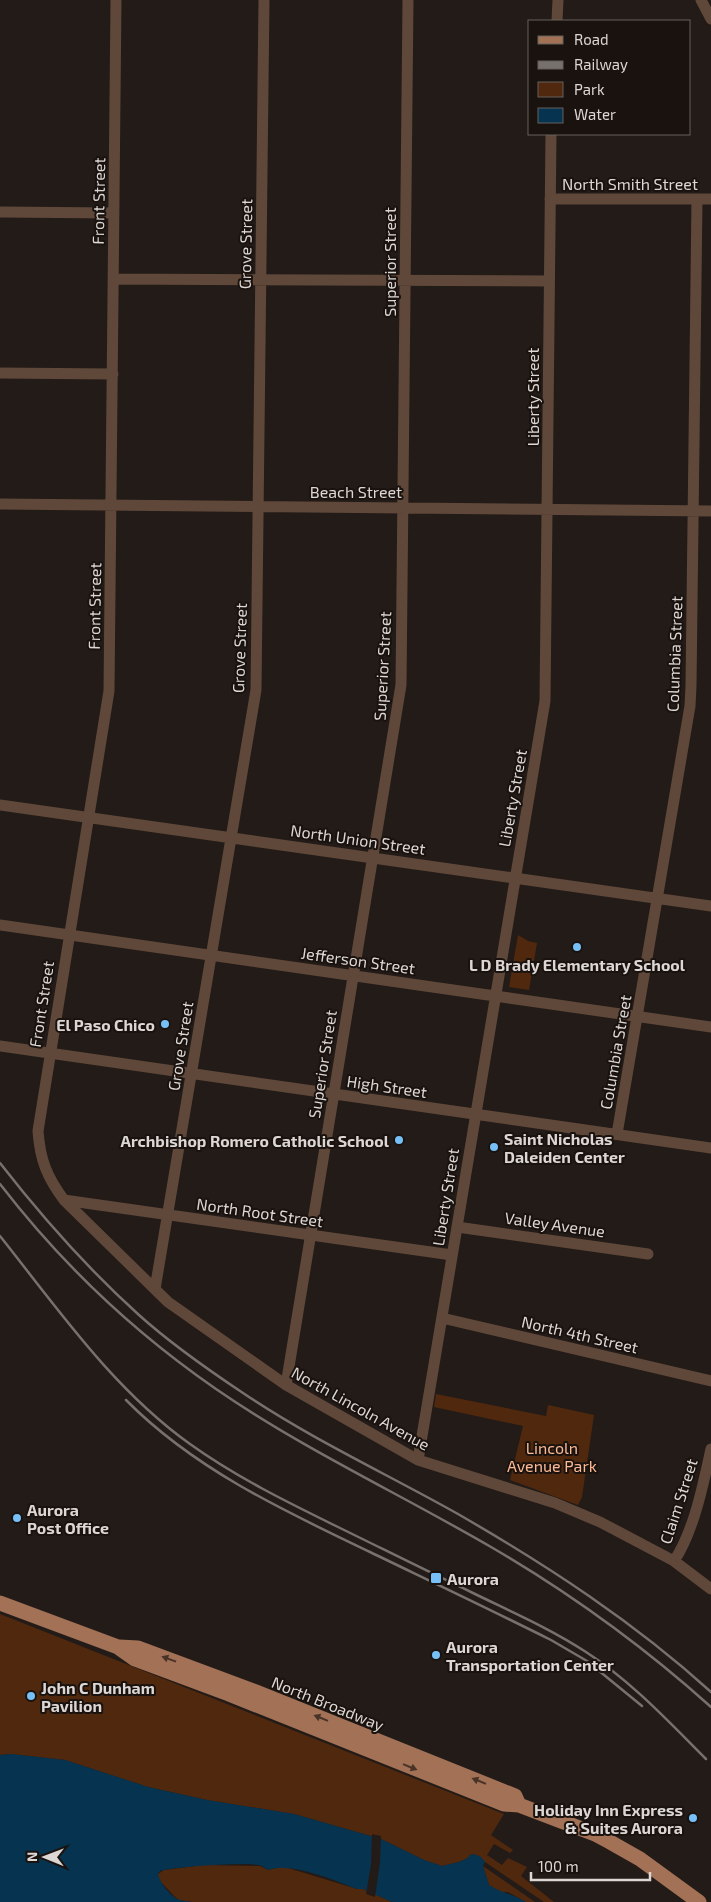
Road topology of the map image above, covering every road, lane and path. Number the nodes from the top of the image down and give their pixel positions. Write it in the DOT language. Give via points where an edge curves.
graph roads {
  1 [pos="116,0"];
  2 [pos="264,0"];
  3 [pos="408,0"];
  4 [pos="558,0"];
  5 [pos="701,0"];
  6 [pos="711,19"];
  7 [pos="557,20"];
  8 [pos="551,135"];
  9 [pos="696,199"];
  10 [pos="711,199"];
  11 [pos="550,200"];
  12 [pos="0,212"];
  13 [pos="114,214"];
  14 [pos="114,279"];
  15 [pos="261,280"];
  16 [pos="406,280"];
  17 [pos="549,281"];
  18 [pos="0,374"];
  19 [pos="113,374"];
  20 [pos="0,504"];
  21 [pos="112,505"];
  22 [pos="258,507"];
  23 [pos="402,508"];
  24 [pos="547,509"];
  25 [pos="693,510"];
  26 [pos="711,510"];
  27 [pos="0,805"];
  28 [pos="89,817"];
  29 [pos="231,838"];
  30 [pos="373,858"];
  31 [pos="515,878"];
  32 [pos="657,898"];
  33 [pos="711,906"];
  34 [pos="0,925"];
  35 [pos="69,935"];
  36 [pos="212,956"];
  37 [pos="353,976"];
  38 [pos="495,996"];
  39 [pos="637,1016"];
  40 [pos="711,1027"];
  41 [pos="0,1046"];
  42 [pos="50,1053"];
  43 [pos="193,1073"];
  44 [pos="334,1094"];
  45 [pos="476,1114"];
  46 [pos="617,1134"];
  47 [pos="711,1148"];
  48 [pos="64,1200"];
  49 [pos="168,1216"];
  50 [pos="457,1227"];
  51 [pos="311,1236"];
  52 [pos="648,1254"];
  53 [pos="452,1255"];
  54 [pos="155,1289"];
  55 [pos="442,1318"];
  56 [pos="711,1381"];
  57 [pos="286,1385"];
  58 [pos="711,1449"];
  59 [pos="418,1460"];
  60 [pos="674,1561"];
  61 [pos="711,1588"];
  62 [pos="0,1603"];
  63 [pos="699,1902"];
  1 -- 13 [label="street, Front Street"];
  2 -- 15 [label="street, Grove Street"];
  3 -- 16 [label="street, Superior Street"];
  4 -- 7 [label="street"];
  5 -- 6 [label="street"];
  8 -- 11 [label="street, Liberty Street"];
  9 -- 10 [label="street, North Smith Street"];
  9 -- 11 [label="street, North Smith Street"];
  9 -- 25 [label="street, Columbia Street"];
  11 -- 17 [label="street, Liberty Street"];
  12 -- 13 [label="street"];
  13 -- 14 [label="street, Front Street"];
  14 -- 15 [label="street"];
  14 -- 19 [label="street, Front Street"];
  15 -- 16 [label="street"];
  15 -- 22 [label="street, Grove Street"];
  16 -- 17 [label="street"];
  16 -- 23 [label="street, Superior Street"];
  17 -- 24 [label="street, Liberty Street"];
  18 -- 19 [label="street"];
  19 -- 21 [label="street, Front Street"];
  20 -- 21 [label="street, Beach Street"];
  21 -- 22 [label="street, Beach Street"];
  21 -- 28 [label="street, Front Street" via="109,691"];
  22 -- 23 [label="street, Beach Street"];
  22 -- 29 [label="street, Grove Street" via="256,690"];
  23 -- 24 [label="street, Beach Street"];
  23 -- 30 [label="street, Superior Street" via="401,685"];
  24 -- 25 [label="street, Beach Street"];
  24 -- 31 [label="street, Liberty Street" via="545,701"];
  25 -- 26 [label="street, Beach Street"];
  25 -- 32 [label="street, Columbia Street" via="690,706"];
  27 -- 28 [label="street, North Union Street"];
  28 -- 29 [label="street, North Union Street"];
  28 -- 35 [label="street, Front Street"];
  29 -- 30 [label="street, North Union Street"];
  29 -- 36 [label="street, Grove Street"];
  30 -- 31 [label="street, North Union Street"];
  30 -- 37 [label="street, Superior Street"];
  31 -- 32 [label="street, North Union Street"];
  31 -- 38 [label="street, Liberty Street"];
  32 -- 33 [label="street, North Union Street"];
  32 -- 39 [label="street, Columbia Street"];
  34 -- 35 [label="street, Jefferson Street"];
  35 -- 36 [label="street, Jefferson Street"];
  35 -- 42 [label="street, Front Street"];
  36 -- 37 [label="street, Jefferson Street"];
  36 -- 43 [label="street, Grove Street"];
  37 -- 38 [label="street, Jefferson Street"];
  37 -- 44 [label="street, Superior Street"];
  38 -- 39 [label="street, Jefferson Street"];
  38 -- 45 [label="street, Liberty Street"];
  39 -- 40 [label="street, Jefferson Street"];
  39 -- 46 [label="street, Columbia Street"];
  41 -- 42 [label="street, High Street"];
  42 -- 43 [label="street, High Street"];
  42 -- 48 [label="street, Front Street" via="38,1131 39,1147 50,1182"];
  43 -- 44 [label="street, High Street"];
  43 -- 49 [label="street, Grove Street"];
  44 -- 45 [label="street, High Street"];
  44 -- 51 [label="street, Superior Street"];
  45 -- 46 [label="street, High Street"];
  45 -- 50 [label="street, Liberty Street"];
  46 -- 47 [label="street, High Street"];
  48 -- 49 [label="street, North Root Street"];
  48 -- 54 [label="street, North Lincoln Avenue"];
  49 -- 51 [label="street, North Root Street"];
  49 -- 54 [label="street, Grove Street"];
  50 -- 52 [label="street, Valley Avenue"];
  50 -- 53 [label="street, Liberty Street"];
  51 -- 53 [label="street, North Root Street"];
  51 -- 57 [label="street, Superior Street"];
  53 -- 55 [label="street, Liberty Street"];
  54 -- 57 [label="street, North Lincoln Avenue" via="168,1302"];
  55 -- 56 [label="street, North 4th Street"];
  55 -- 59 [label="street, Liberty Street"];
  57 -- 59 [label="street, North Lincoln Avenue"];
  58 -- 60 [label="street, Claim Street" via="695,1512"];
  59 -- 60 [label="street, North Lincoln Avenue" via="555,1503 600,1522"];
  60 -- 61 [label="street, North Lincoln Avenue"];
  62 -- 63 [label="main road, North Broadway" via="118,1647 138,1648 256,1692 515,1796 519,1805 615,1844"];
}
